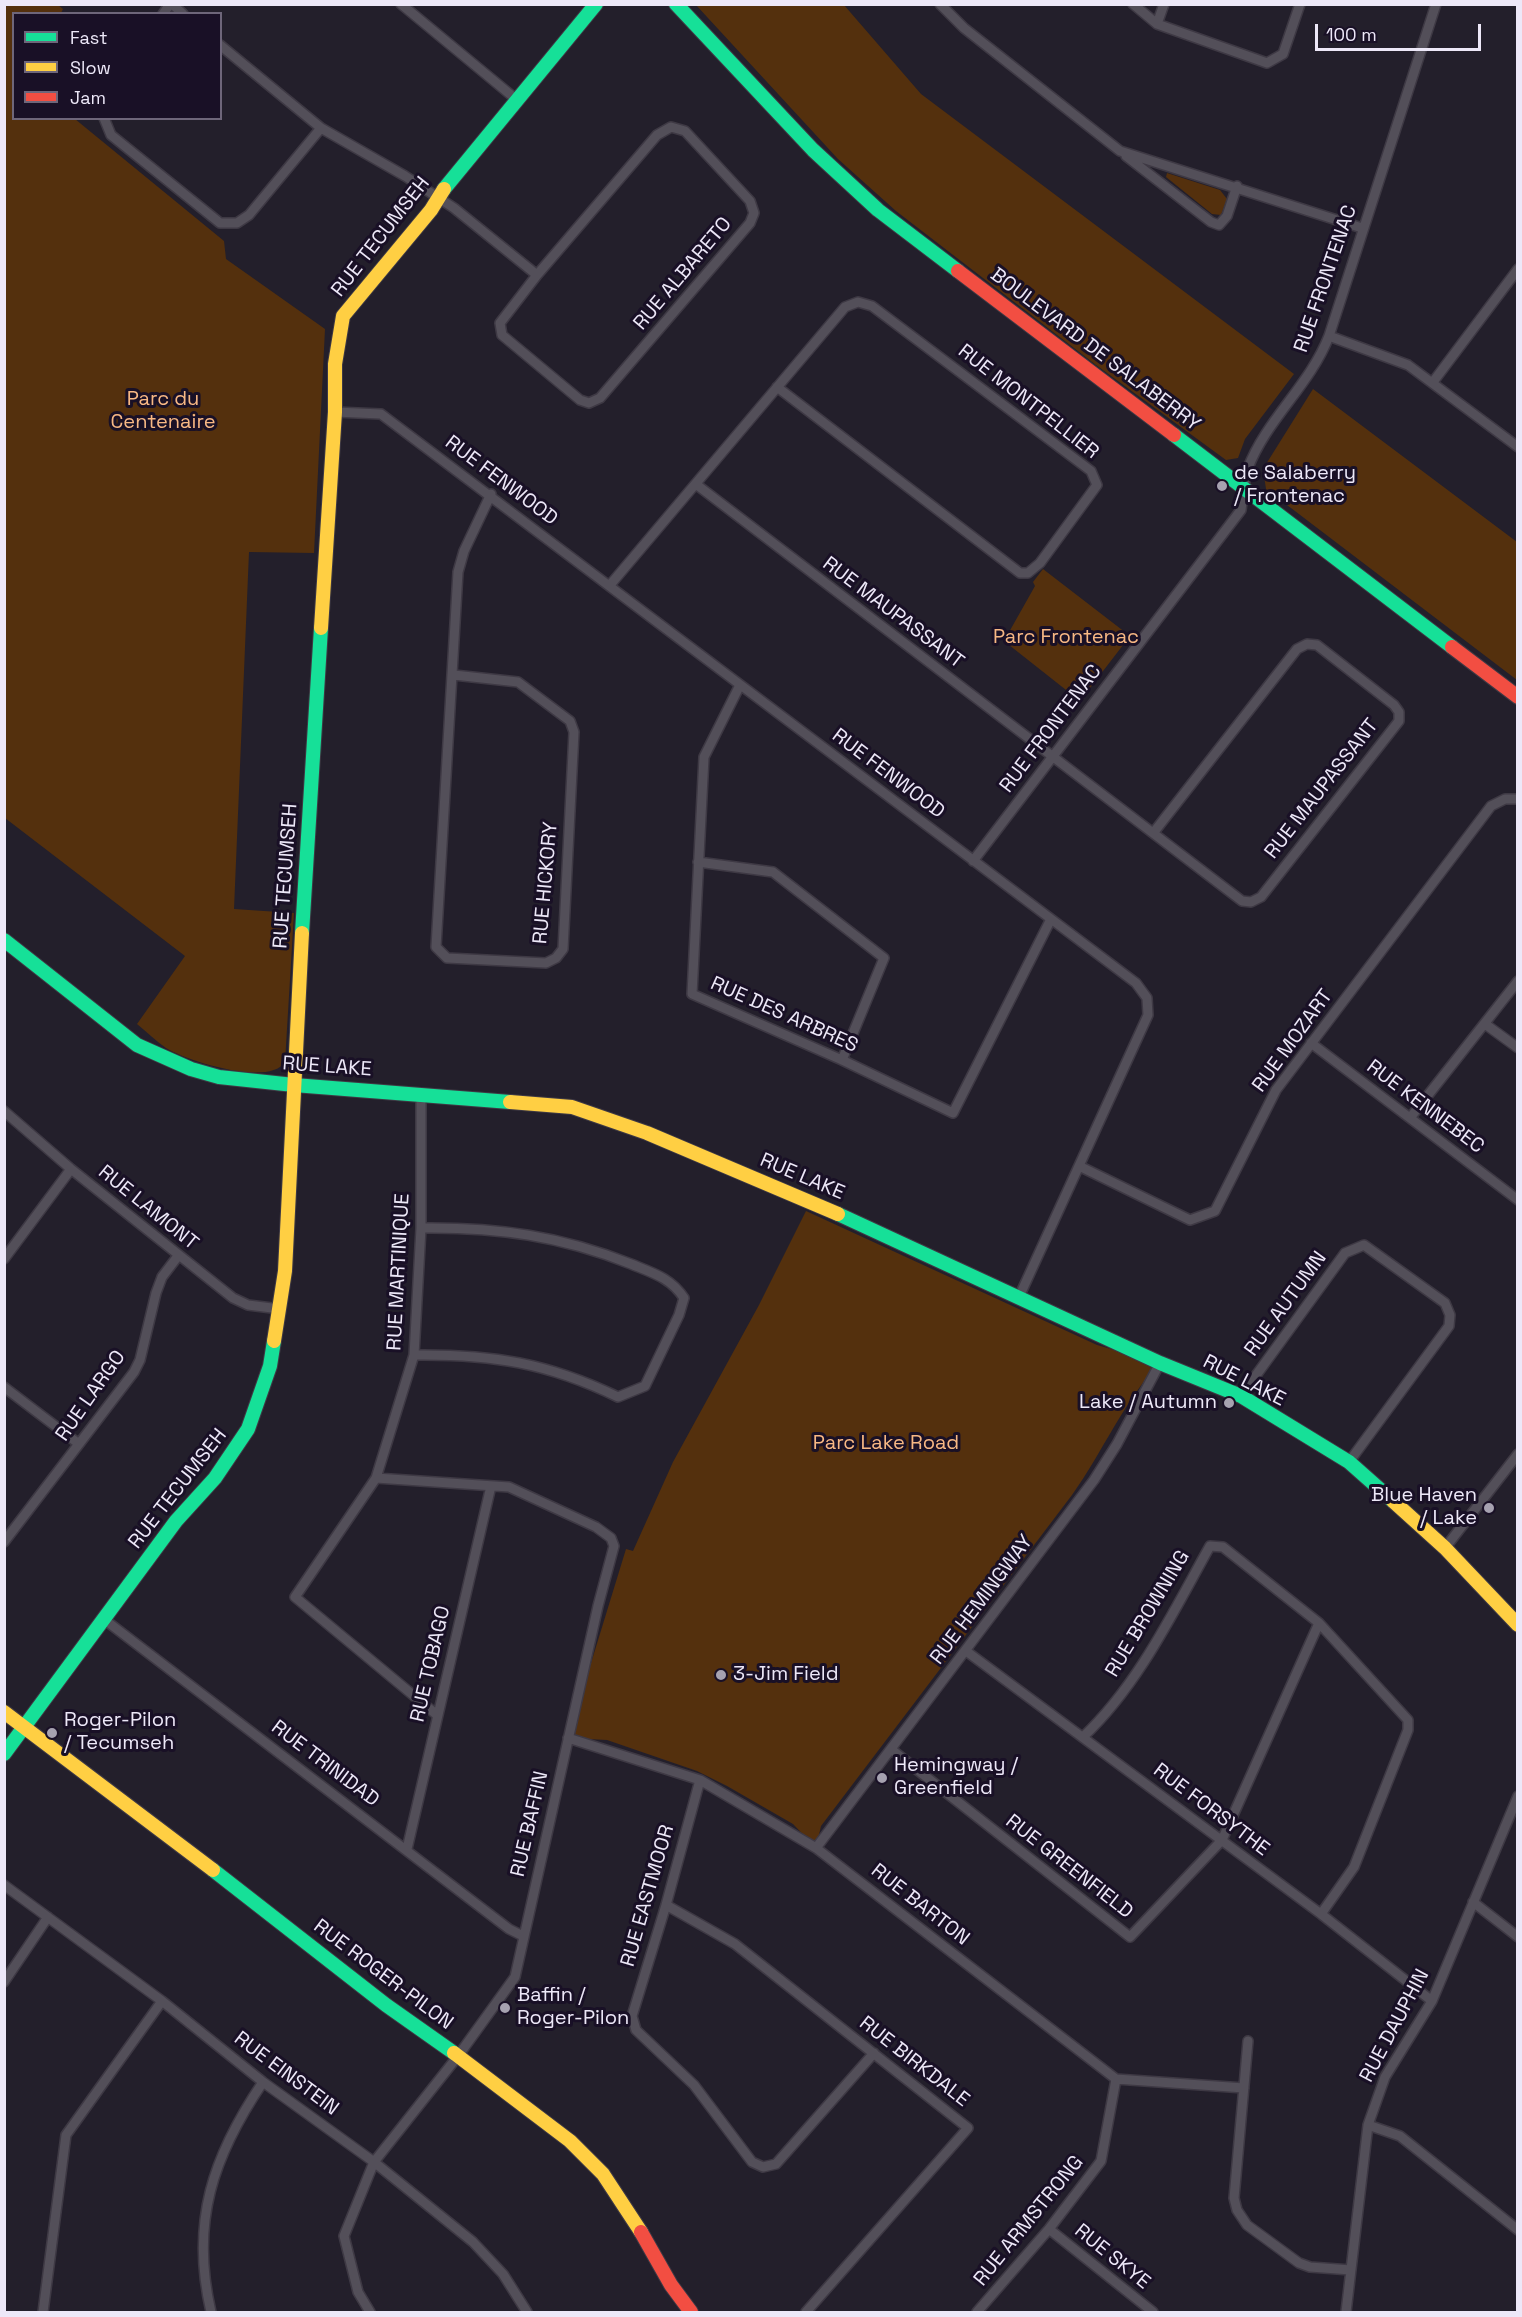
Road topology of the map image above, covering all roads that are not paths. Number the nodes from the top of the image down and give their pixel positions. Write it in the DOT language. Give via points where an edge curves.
graph roads {
  1 [pos="596,4"];
  2 [pos="676,4"];
  3 [pos="940,4"];
  4 [pos="1132,4"];
  5 [pos="1164,4"];
  6 [pos="1300,4"];
  7 [pos="1436,4"];
  8 [pos="406,6"];
  9 [pos="1157,24"];
  10 [pos="222,47"];
  11 [pos="517,100"];
  12 [pos="105,120"];
  13 [pos="321,128"];
  14 [pos="1120,151"];
  15 [pos="1237,186"];
  16 [pos="439,198"];
  17 [pos="1362,228"];
  18 [pos="1518,269"];
  19 [pos="537,275"];
  20 [pos="1329,336"];
  21 [pos="1433,382"];
  22 [pos="777,387"];
  23 [pos="335,412"];
  24 [pos="1518,447"];
  25 [pos="697,485"];
  26 [pos="1244,489"];
  27 [pos="491,494"];
  28 [pos="610,585"];
  29 [pos="454,675"];
  30 [pos="740,685"];
  31 [pos="1518,697"];
  32 [pos="1053,758"];
  33 [pos="1518,799"];
  34 [pos="1154,832"];
  35 [pos="973,861"];
  36 [pos="698,862"];
  37 [pos="1051,920"];
  38 [pos="4,940"];
  39 [pos="1518,981"];
  40 [pos="1485,1024"];
  41 [pos="1311,1043"];
  42 [pos="1518,1048"];
  43 [pos="842,1060"];
  44 [pos="294,1085"];
  45 [pos="421,1094"];
  46 [pos="4,1112"];
  47 [pos="1410,1118"];
  48 [pos="1079,1166"];
  49 [pos="71,1168"];
  50 [pos="1518,1200"];
  51 [pos="421,1228"];
  52 [pos="178,1256"];
  53 [pos="4,1259"];
  54 [pos="1019,1297"];
  55 [pos="280,1309"];
  56 [pos="414,1355"];
  57 [pos="1160,1362"];
  58 [pos="4,1387"];
  59 [pos="1241,1396"];
  60 [pos="79,1444"];
  61 [pos="1518,1454"];
  62 [pos="1349,1462"];
  63 [pos="376,1478"];
  64 [pos="491,1486"];
  65 [pos="4,1542"];
  66 [pos="1446,1548"];
  67 [pos="105,1620"];
  68 [pos="1319,1623"];
  69 [pos="1518,1625"];
  70 [pos="966,1651"];
  71 [pos="4,1712"];
  72 [pos="437,1715"];
  73 [pos="24,1727"];
  74 [pos="1083,1737"];
  75 [pos="568,1738"];
  76 [pos="891,1750"];
  77 [pos="4,1754"];
  78 [pos="700,1780"];
  79 [pos="1518,1796"];
  80 [pos="1222,1840"];
  81 [pos="816,1848"];
  82 [pos="408,1849"];
  83 [pos="4,1885"];
  84 [pos="1473,1902"];
  85 [pos="666,1905"];
  86 [pos="1321,1914"];
  87 [pos="48,1917"];
  88 [pos="523,1936"];
  89 [pos="1518,1937"];
  90 [pos="4,1982"];
  91 [pos="162,2001"];
  92 [pos="1432,2001"];
  93 [pos="1248,2041"];
  94 [pos="874,2053"];
  95 [pos="458,2056"];
  96 [pos="1116,2079"];
  97 [pos="263,2082"];
  98 [pos="1244,2088"];
  99 [pos="1368,2125"];
  100 [pos="374,2162"];
  101 [pos="1048,2229"];
  102 [pos="1518,2230"];
  103 [pos="1351,2270"];
  104 [pos="207,2312"];
  105 [pos="43,2313"];
  106 [pos="370,2313"];
  107 [pos="527,2313"];
  108 [pos="691,2313"];
  109 [pos="806,2313"];
  110 [pos="977,2313"];
  111 [pos="1153,2313"];
  112 [pos="1346,2313"];
  1 -- 11 [label="street, RUE TECUMSEH"];
  2 -- 26 [label="street, BOULEVARD DE SALABERRY" via="858,193"];
  3 -- 14 [label="street" via="964,28"];
  4 -- 9 [label="street"];
  5 -- 9 [label="street"];
  6 -- 9 [label="street" via="1283,54 1267,63"];
  7 -- 17 [label="street, RUE FRONTENAC"];
  8 -- 11 [label="street"];
  10 -- 13 [label="street"];
  11 -- 16 [label="street, RUE TECUMSEH"];
  12 -- 13 [label="street" via="111,135 220,223 229,224 249,216"];
  13 -- 16 [label="street"];
  14 -- 15 [label="street"];
  14 -- 15 [label="street" via="1219,225 1227,216"];
  15 -- 17 [label="street"];
  16 -- 19 [label="street"];
  16 -- 23 [label="street, RUE TECUMSEH" via="343,316 333,392"];
  17 -- 20 [label="street, RUE FRONTENAC"];
  18 -- 21 [label="street"];
  19 -- 19 [label="street, RUE ALBARETO" via="500,323 502,335 580,400 589,403 600,398 750,223 754,213 750,201 685,131 671,127 657,135"];
  20 -- 21 [label="street" via="1398,359"];
  20 -- 26 [label="street, RUE FRONTENAC" via="1314,368 1252,459"];
  21 -- 24 [label="street"];
  22 -- 22 [label="street, RUE MONTPELLIER" via="845,308 858,302 872,306 1091,471 1097,485 1040,563 1028,573 1020,573"];
  22 -- 25 [label="street, RUE MONTPELLIER"];
  23 -- 27 [label="street, RUE FENWOOD" via="381,414"];
  23 -- 44 [label="street, RUE TECUMSEH"];
  25 -- 28 [label="street, RUE MONTPELLIER"];
  25 -- 32 [label="street, RUE MAUPASSANT"];
  26 -- 31 [label="street, BOULEVARD DE SALABERRY"];
  26 -- 32 [label="street, RUE FRONTENAC" via="1241,510"];
  27 -- 28 [label="street, RUE FENWOOD"];
  27 -- 29 [label="street, RUE HICKORY" via="458,572"];
  28 -- 30 [label="street, RUE FENWOOD"];
  29 -- 29 [label="street, RUE HICKORY" via="436,947 447,958 546,963 563,949 574,732 570,721 518,682"];
  30 -- 35 [label="street, RUE FENWOOD"];
  30 -- 36 [label="street, RUE DES ARBRES" via="704,757"];
  32 -- 34 [label="street, RUE MAUPASSANT"];
  32 -- 35 [label="street, RUE FRONTENAC"];
  33 -- 41 [label="street, RUE MOZART" via="1505,799 1491,807"];
  34 -- 34 [label="street, RUE MAUPASSANT" via="1242,902 1251,902 1261,897 1399,721 1400,712 1317,645 1307,644 1297,649"];
  35 -- 37 [label="street, RUE FENWOOD"];
  36 -- 43 [label="street, RUE DES ARBRES" via="692,994"];
  36 -- 43 [label="street" via="773,872 884,958"];
  37 -- 43 [label="street, RUE DES ARBRES" via="953,1113"];
  37 -- 48 [label="street, RUE FENWOOD" via="1136,983 1147,998 1148,1015"];
  38 -- 44 [label="street, RUE LAKE" via="111,1027 154,1054 219,1077"];
  39 -- 40 [label="street"];
  40 -- 42 [label="street"];
  40 -- 47 [label="street"];
  41 -- 47 [label="street, RUE KENNEBEC"];
  41 -- 48 [label="street, RUE MOZART" via="1276,1090 1215,1211 1190,1220"];
  44 -- 45 [label="street, RUE LAKE"];
  44 -- 55 [label="street, RUE TECUMSEH"];
  45 -- 51 [label="street, RUE MARTINIQUE"];
  45 -- 54 [label="street, RUE LAKE" via="572,1107 811,1200"];
  46 -- 49 [label="street, RUE LAMONT"];
  47 -- 50 [label="street, RUE KENNEBEC"];
  48 -- 54 [label="street, RUE FENWOOD"];
  49 -- 52 [label="street, RUE LAMONT"];
  49 -- 53 [label="street"];
  51 -- 56 [label="street, RUE MARTINIQUE"];
  51 -- 56 [label="street" via="488,1229 551,1237 665,1277 684,1298 645,1386 618,1397 531,1363"];
  52 -- 55 [label="street, RUE LAMONT" via="232,1298 248,1305"];
  52 -- 60 [label="street, RUE LARGO" via="162,1277 134,1372"];
  54 -- 57 [label="street, RUE LAKE"];
  55 -- 67 [label="street, RUE TECUMSEH" via="270,1366 248,1429"];
  56 -- 63 [label="street, RUE MARTINIQUE"];
  57 -- 59 [label="street, RUE LAKE"];
  57 -- 70 [label="street, RUE HEMINGWAY" via="1104,1466"];
  58 -- 60 [label="street"];
  59 -- 62 [label="street, RUE LAKE"];
  59 -- 62 [label="street, RUE AUTUMN" via="1345,1253 1364,1245 1444,1303 1450,1315 1449,1326"];
  60 -- 65 [label="street, RUE LARGO"];
  61 -- 66 [label="street"];
  62 -- 66 [label="street, RUE LAKE"];
  63 -- 64 [label="street, RUE BAFFIN"];
  63 -- 72 [label="street, RUE MARTINIQUE" via="295,1597"];
  64 -- 72 [label="street, RUE TOBAGO"];
  64 -- 75 [label="street, RUE BAFFIN" via="509,1487 597,1527 614,1544"];
  66 -- 69 [label="street, RUE LAKE"];
  67 -- 73 [label="street, RUE TECUMSEH"];
  67 -- 82 [label="street, RUE TRINIDAD"];
  68 -- 74 [label="street, RUE BROWNING" via="1223,1547 1210,1546 1145,1661 1103,1718"];
  68 -- 80 [label="street, RUE GREENFIELD"];
  68 -- 86 [label="street, RUE BROWNING" via="1408,1720 1354,1867"];
  70 -- 74 [label="street, RUE FORSYTHE"];
  70 -- 76 [label="street, RUE HEMINGWAY"];
  71 -- 73 [label="street, RUE ROGER-PILON"];
  72 -- 82 [label="street, RUE TOBAGO"];
  73 -- 77 [label="street, RUE TECUMSEH"];
  73 -- 95 [label="street, RUE ROGER-PILON"];
  74 -- 80 [label="street, RUE FORSYTHE"];
  75 -- 78 [label="street, RUE BARTON"];
  75 -- 88 [label="street, RUE BAFFIN"];
  76 -- 80 [label="street, RUE GREENFIELD" via="1130,1937"];
  76 -- 81 [label="street, RUE HEMINGWAY"];
  78 -- 81 [label="street, RUE BARTON"];
  78 -- 85 [label="street, RUE EASTMOOR"];
  79 -- 84 [label="street, RUE DAUPHIN"];
  80 -- 86 [label="street, RUE FORSYTHE"];
  81 -- 96 [label="street, RUE BARTON"];
  82 -- 88 [label="street, RUE TRINIDAD"];
  83 -- 87 [label="street, RUE EINSTEIN"];
  84 -- 89 [label="street"];
  84 -- 92 [label="street, RUE DAUPHIN"];
  85 -- 94 [label="street, RUE BIRKDALE" via="735,1944"];
  85 -- 94 [label="street, RUE EASTMOOR" via="632,2016 636,2030 694,2085 752,2162 763,2168 776,2164"];
  86 -- 92 [label="street, RUE FORSYTHE"];
  87 -- 90 [label="street"];
  87 -- 91 [label="street, RUE EINSTEIN"];
  88 -- 95 [label="street, RUE BAFFIN" via="516,1977"];
  91 -- 97 [label="street, RUE EINSTEIN"];
  91 -- 105 [label="street" via="66,2135"];
  92 -- 99 [label="street, RUE DAUPHIN" via="1385,2077"];
  93 -- 98 [label="street"];
  94 -- 109 [label="street, RUE BIRKDALE" via="968,2128"];
  95 -- 100 [label="street, RUE BAFFIN"];
  95 -- 108 [label="street, RUE ROGER-PILON" via="570,2141 603,2174"];
  96 -- 98 [label="street"];
  96 -- 101 [label="street, RUE ARMSTRONG" via="1101,2161"];
  97 -- 100 [label="street, RUE EINSTEIN"];
  97 -- 104 [label="street" via="236,2123 215,2173 205,2215"];
  98 -- 103 [label="street" via="1234,2198 1237,2210 1247,2225 1299,2263"];
  99 -- 102 [label="street" via="1400,2136"];
  99 -- 103 [label="street, RUE DAUPHIN"];
  100 -- 106 [label="street, RUE BAFFIN" via="344,2236 358,2292"];
  100 -- 107 [label="street, RUE EINSTEIN" via="473,2242 503,2274"];
  101 -- 110 [label="street, RUE ARMSTRONG"];
  101 -- 111 [label="street, RUE SKYE"];
  103 -- 112 [label="street, RUE DAUPHIN"];
}
